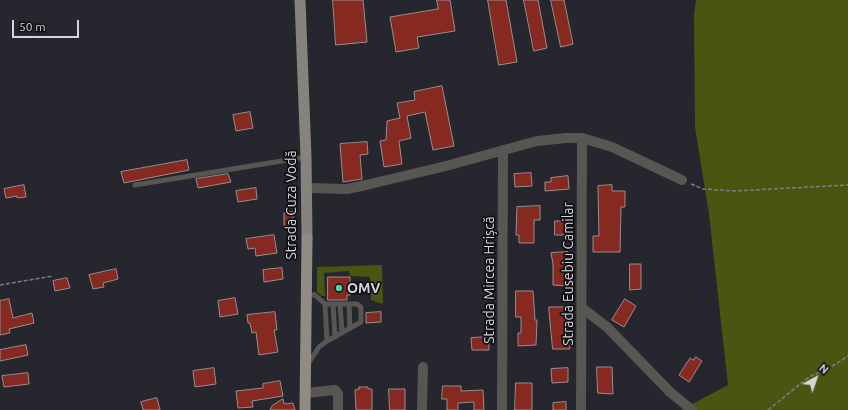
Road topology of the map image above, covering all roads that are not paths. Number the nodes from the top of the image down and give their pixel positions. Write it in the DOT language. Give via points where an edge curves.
graph roads {
  1 [pos="300,0"];
  2 [pos="582,138"];
  3 [pos="503,150"];
  4 [pos="306,157"];
  5 [pos="682,180"];
  6 [pos="135,185"];
  7 [pos="307,188"];
  8 [pos="306,238"];
  9 [pos="306,294"];
  10 [pos="325,304"];
  11 [pos="333,304"];
  12 [pos="340,304"];
  13 [pos="348,304"];
  14 [pos="582,308"];
  15 [pos="350,328"];
  16 [pos="342,333"];
  17 [pos="335,337"];
  18 [pos="327,341"];
  19 [pos="306,366"];
  20 [pos="423,367"];
  21 [pos="306,393"];
  22 [pos="305,410"];
  23 [pos="338,410"];
  24 [pos="422,410"];
  25 [pos="502,410"];
  26 [pos="581,410"];
  27 [pos="692,410"];
  1 -- 4 [label="main road, Strada Cuza Vodă"];
  2 -- 3 [label="street" via="552,139"];
  2 -- 5 [label="street" via="622,151"];
  2 -- 14 [label="street, Strada Eusebiu Camilar"];
  3 -- 7 [label="street" via="366,186 347,189"];
  3 -- 25 [label="street, Strada Mircea Hrișcă"];
  4 -- 6 [label="lane"];
  4 -- 7 [label="main road, Strada Cuza Vodă"];
  7 -- 8 [label="main road, Strada Cuza Vodă"];
  8 -- 9 [label="highway, Strada Cuza Vodă"];
  9 -- 10 [label="lane" via="315,295"];
  9 -- 19 [label="highway, Strada Cuza Vodă"];
  10 -- 11 [label="lane"];
  10 -- 18 [label="lane"];
  11 -- 12 [label="lane"];
  11 -- 17 [label="lane"];
  12 -- 13 [label="lane"];
  12 -- 16 [label="lane"];
  13 -- 15 [label="lane"];
  13 -- 15 [label="lane" via="359,304 361,314 361,322"];
  14 -- 26 [label="street, Strada Eusebiu Camilar"];
  14 -- 27 [label="street" via="607,327 670,392"];
  15 -- 16 [label="lane"];
  16 -- 17 [label="lane"];
  17 -- 18 [label="lane"];
  18 -- 19 [label="lane"];
  19 -- 21 [label="highway, Strada Cuza Vodă"];
  20 -- 24 [label="street"];
  21 -- 22 [label="highway, Strada Cuza Vodă"];
  21 -- 23 [label="street" via="335,390 338,394"];
}
